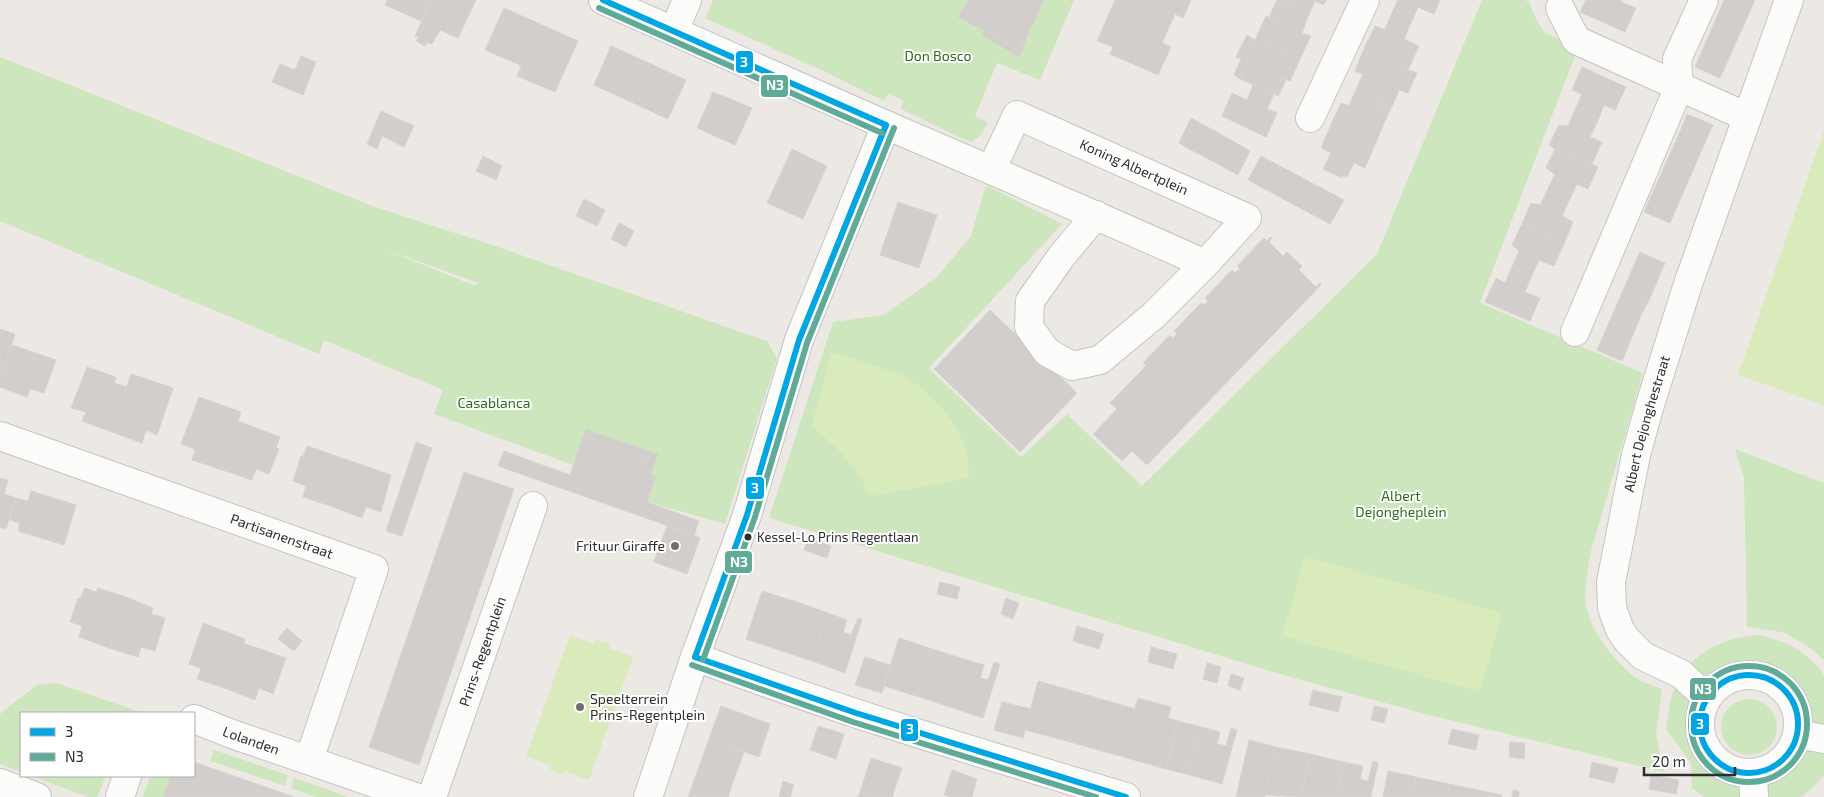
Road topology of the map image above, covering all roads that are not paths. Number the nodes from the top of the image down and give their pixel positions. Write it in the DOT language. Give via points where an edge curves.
graph roads {
  1 [pos="603,0"];
  2 [pos="687,0"];
  3 [pos="1365,0"];
  4 [pos="1704,0"];
  5 [pos="1789,0"];
  6 [pos="1556,3"];
  7 [pos="674,31"];
  8 [pos="1679,87"];
  9 [pos="1747,117"];
  10 [pos="1310,118"];
  11 [pos="886,125"];
  12 [pos="991,170"];
  13 [pos="1096,215"];
  14 [pos="1205,264"];
  15 [pos="1575,332"];
  16 [pos="0,436"];
  17 [pos="533,506"];
  18 [pos="695,657"];
  19 [pos="1707,698"];
  20 [pos="195,719"];
  21 [pos="1811,737"];
  22 [pos="309,760"];
  23 [pos="127,777"];
  24 [pos="0,783"];
  25 [pos="1754,786"];
  26 [pos="37,797"];
  27 [pos="120,797"];
  28 [pos="415,797"];
  29 [pos="432,797"];
  30 [pos="648,797"];
  31 [pos="1126,797"];
  1 -- 7 [label="street"];
  2 -- 7 [label="street"];
  3 -- 10 [label="street"];
  4 -- 8 [label="street" via="1677,59"];
  5 -- 9 [label="street, Albert Dejonghestraat"];
  6 -- 8 [label="street" via="1576,40"];
  7 -- 11 [label="street"];
  8 -- 9 [label="street"];
  8 -- 15 [label="street"];
  9 -- 19 [label="street, Albert Dejonghestraat" via="1688,284 1649,408 1636,455 1611,588 1615,620 1634,648 1653,662 1681,674"];
  11 -- 12 [label="street"];
  11 -- 18 [label="street" via="799,340 746,516"];
  12 -- 13 [label="street"];
  12 -- 14 [label="street, Koning Albertplein" via="1017,115 1248,218"];
  13 -- 14 [label="street"];
  13 -- 14 [label="street, Koning Albertplein" via="1030,301 1029,327 1047,352 1072,366 1100,360 1153,316"];
  16 -- 22 [label="street, Partisanenstraat" via="374,569"];
  17 -- 29 [label="street, Prins-Regentplein"];
  18 -- 30 [label="street"];
  18 -- 31 [label="street" via="761,682"];
  19 -- 21 [label="street" via="1720,684 1734,677 1755,675 1776,682 1790,696"];
  19 -- 25 [label="street" via="1700,714 1700,732 1710,754 1718,764 1736,772"];
  20 -- 22 [label="street, Lolanden"];
  21 -- 25 [label="street"];
  22 -- 28 [label="street"];
  23 -- 27 [label="street"];
  24 -- 26 [label="street"];
}
